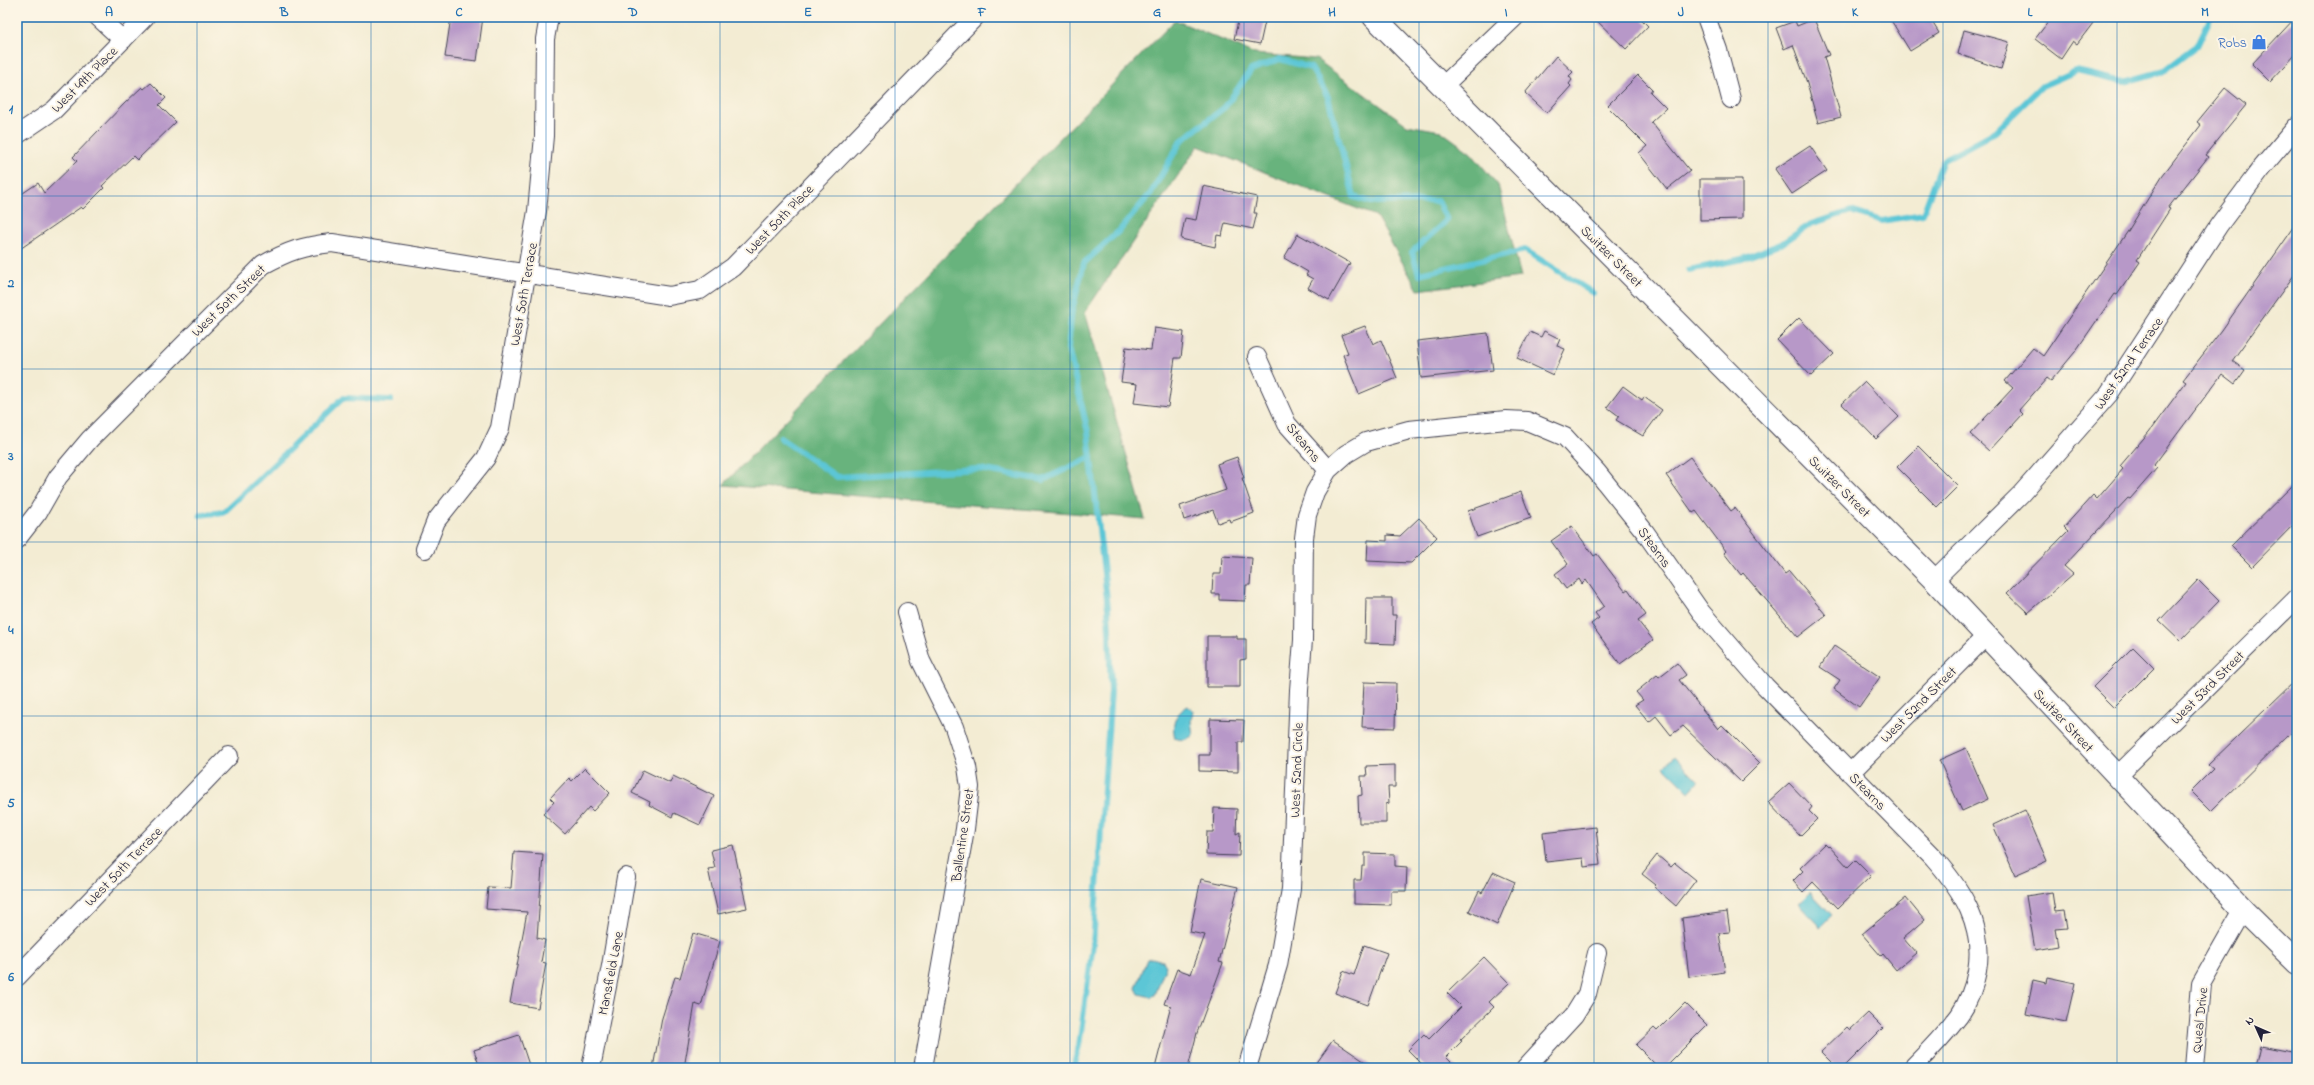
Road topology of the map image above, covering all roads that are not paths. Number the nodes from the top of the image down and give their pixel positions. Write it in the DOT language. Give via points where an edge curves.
graph roads {
  1 [pos="98,17"];
  2 [pos="145,17"];
  3 [pos="549,17"];
  4 [pos="975,17"];
  5 [pos="1374,17"];
  6 [pos="1515,17"];
  7 [pos="1706,17"];
  8 [pos="123,40"];
  9 [pos="1443,86"];
  10 [pos="1731,99"];
  11 [pos="2297,126"];
  12 [pos="17,135"];
  13 [pos="527,274"];
  14 [pos="1257,357"];
  15 [pos="1328,470"];
  16 [pos="17,539"];
  17 [pos="425,549"];
  18 [pos="1934,580"];
  19 [pos="2297,598"];
  20 [pos="907,612"];
  21 [pos="1986,636"];
  22 [pos="229,756"];
  23 [pos="1850,773"];
  24 [pos="2117,776"];
  25 [pos="626,877"];
  26 [pos="2243,910"];
  27 [pos="1597,953"];
  28 [pos="2297,963"];
  29 [pos="17,977"];
  30 [pos="591,1068"];
  31 [pos="923,1068"];
  32 [pos="1247,1068"];
  33 [pos="1525,1068"];
  34 [pos="1912,1068"];
  35 [pos="2194,1068"];
  1 -- 8 [label="street"];
  2 -- 8 [label="street, West 49th Place"];
  3 -- 13 [label="street, West 50th Terrace" via="546,40 544,143 538,210"];
  4 -- 13 [label="street, West 50th Place" via="733,267 700,290 669,296"];
  5 -- 9 [label="street, Switzer Street"];
  6 -- 9 [label="street"];
  7 -- 10 [label="street"];
  8 -- 12 [label="street, West 49th Place" via="54,110"];
  9 -- 18 [label="street, Switzer Street"];
  11 -- 18 [label="street, West 52nd Terrace" via="2219,225 2109,394 2020,494"];
  13 -- 16 [label="street, West 50th Street" via="332,243 307,245 289,251 263,265 249,277 90,439 58,477 38,512"];
  13 -- 17 [label="street, West 50th Terrace" via="500,428 486,458 436,521"];
  14 -- 15 [label="street, Stearns" via="1288,424"];
  15 -- 23 [label="street, Stearns" via="1366,442 1408,430 1473,422 1527,421 1565,437 1645,532 1701,612 1765,686"];
  15 -- 32 [label="street, West 52nd Circle" via="1315,492 1307,515 1304,538 1303,640 1292,889 1278,965"];
  18 -- 21 [label="street, Switzer Street"];
  19 -- 24 [label="street, West 53rd Street"];
  20 -- 31 [label="street, Ballentine Street" via="921,661 954,727 968,767 970,786 965,829"];
  21 -- 23 [label="street, West 52nd Street"];
  21 -- 24 [label="street, Switzer Street"];
  22 -- 29 [label="street, West 50th Terrace"];
  23 -- 34 [label="street, Stearns" via="1953,879 1976,924 1980,956 1974,988 1959,1015"];
  24 -- 26 [label="street, Switzer Street"];
  25 -- 30 [label="street, Mansfield Lane"];
  26 -- 28 [label="street, Switzer Street"];
  26 -- 35 [label="street, Queal Drive" via="2201,984"];
  27 -- 33 [label="street" via="1587,994 1574,1015"];
}
